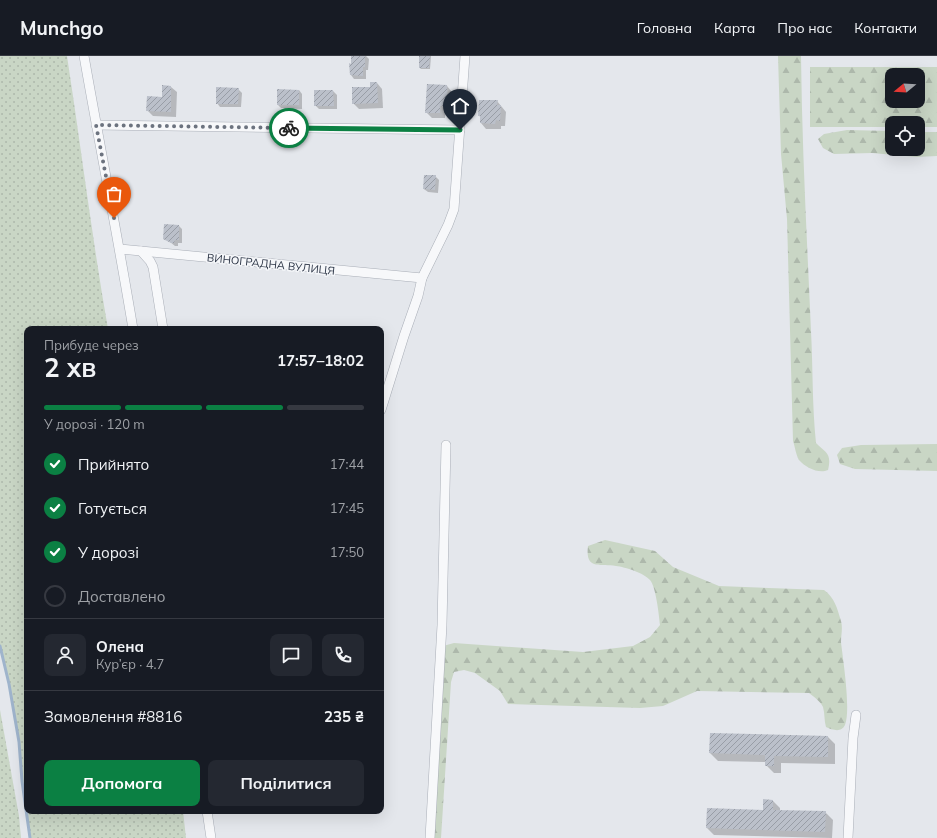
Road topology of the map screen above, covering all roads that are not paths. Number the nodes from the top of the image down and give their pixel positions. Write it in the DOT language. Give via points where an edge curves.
graph roads {
  1 [pos="84,56"];
  2 [pos="465,56"];
  3 [pos="96,125"];
  4 [pos="460,130"];
  5 [pos="120,249"];
  6 [pos="141,251"];
  7 [pos="422,278"];
  8 [pos="133,326"];
  9 [pos="163,326"];
  10 [pos="384,400"];
  11 [pos="446,445"];
  12 [pos="856,715"];
  13 [pos="207,814"];
  14 [pos="211,838"];
  15 [pos="430,838"];
  16 [pos="848,838"];
  1 -- 3 [label="street"];
  2 -- 4 [label="street"];
  3 -- 4 [label="street"];
  3 -- 5 [label="street"];
  4 -- 7 [label="street" via="454,209"];
  5 -- 6 [label="street, ВИНОГРАДНА ВУЛИЦЯ"];
  5 -- 8 [label="street"];
  6 -- 7 [label="street, ВИНОГРАДНА ВУЛИЦЯ"];
  6 -- 9 [label="street" via="153,267"];
  7 -- 10 [label="street"];
  11 -- 15 [label="street" via="442,625"];
  12 -- 16 [label="street"];
  13 -- 14 [label="street"];
}
